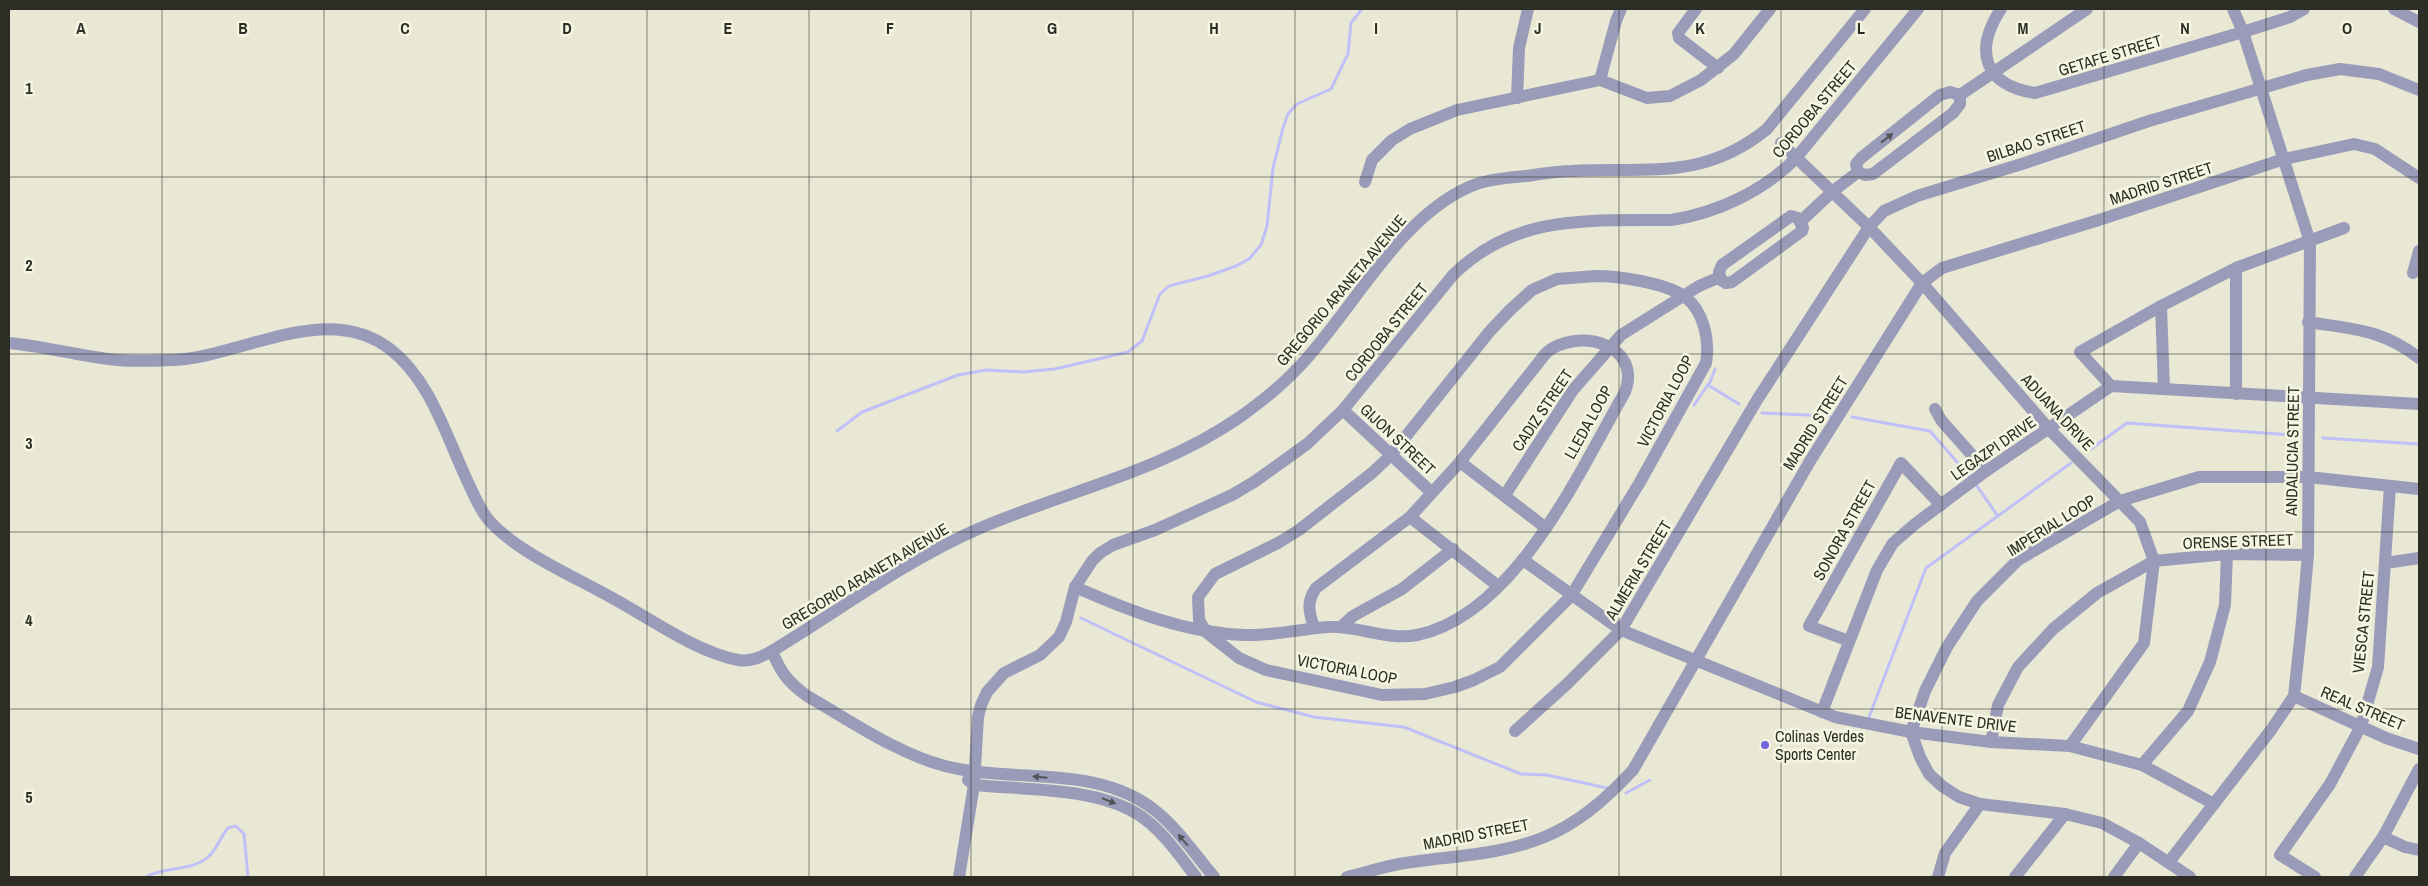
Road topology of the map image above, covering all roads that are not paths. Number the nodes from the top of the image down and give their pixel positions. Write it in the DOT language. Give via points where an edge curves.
graph roads {
  1 [pos="1528,9"];
  2 [pos="1621,9"];
  3 [pos="1696,9"];
  4 [pos="1770,9"];
  5 [pos="1865,9"];
  6 [pos="1918,9"];
  7 [pos="2001,9"];
  8 [pos="2087,9"];
  9 [pos="2233,9"];
  10 [pos="2304,9"];
  11 [pos="2394,9"];
  12 [pos="2419,22"];
  13 [pos="2243,32"];
  14 [pos="1718,68"];
  15 [pos="1994,73"];
  16 [pos="1600,80"];
  17 [pos="2260,90"];
  18 [pos="2419,90"];
  19 [pos="1960,95"];
  20 [pos="1517,98"];
  21 [pos="1781,143"];
  22 [pos="1796,158"];
  23 [pos="2284,159"];
  24 [pos="1858,172"];
  25 [pos="2419,178"];
  26 [pos="1365,182"];
  27 [pos="1832,192"];
  28 [pos="1800,222"];
  29 [pos="1869,227"];
  30 [pos="2344,228"];
  31 [pos="2310,242"];
  32 [pos="2419,250"];
  33 [pos="2236,268"];
  34 [pos="2413,273"];
  35 [pos="1720,277"];
  36 [pos="1922,283"];
  37 [pos="1684,296"];
  38 [pos="2160,306"];
  39 [pos="2308,322"];
  40 [pos="9,343"];
  41 [pos="1611,347"];
  42 [pos="2419,358"];
  43 [pos="2111,386"];
  44 [pos="2164,389"];
  45 [pos="2236,394"];
  46 [pos="2310,397"];
  47 [pos="1757,400"];
  48 [pos="2419,404"];
  49 [pos="1935,409"];
  50 [pos="1343,410"];
  51 [pos="2048,428"];
  52 [pos="1391,455"];
  53 [pos="1460,462"];
  54 [pos="1986,472"];
  55 [pos="2308,477"];
  56 [pos="2390,486"];
  57 [pos="2419,489"];
  58 [pos="1431,492"];
  59 [pos="1505,495"];
  60 [pos="2120,501"];
  61 [pos="1941,504"];
  62 [pos="1410,517"];
  63 [pos="1546,528"];
  64 [pos="1452,549"];
  65 [pos="2227,554"];
  66 [pos="2308,555"];
  67 [pos="2419,558"];
  68 [pos="1523,560"];
  69 [pos="2154,561"];
  70 [pos="2386,563"];
  71 [pos="1498,586"];
  72 [pos="1075,587"];
  73 [pos="1571,596"];
  74 [pos="1342,626"];
  75 [pos="1314,628"];
  76 [pos="1622,630"];
  77 [pos="1206,632"];
  78 [pos="1849,642"];
  79 [pos="772,651"];
  80 [pos="1694,661"];
  81 [pos="2294,696"];
  82 [pos="1822,712"];
  83 [pos="2360,726"];
  84 [pos="1515,731"];
  85 [pos="1912,732"];
  86 [pos="1991,742"];
  87 [pos="2070,746"];
  88 [pos="2419,748"];
  89 [pos="2142,765"];
  90 [pos="954,768"];
  91 [pos="2419,769"];
  92 [pos="976,772"];
  93 [pos="974,785"];
  94 [pos="1980,804"];
  95 [pos="2214,804"];
  96 [pos="2064,814"];
  97 [pos="2383,837"];
  98 [pos="2139,843"];
  99 [pos="2419,850"];
  100 [pos="2169,862"];
  101 [pos="959,877"];
  102 [pos="1196,877"];
  103 [pos="1214,877"];
  104 [pos="1347,877"];
  105 [pos="1938,877"];
  106 [pos="2015,877"];
  107 [pos="2114,877"];
  108 [pos="2190,877"];
  109 [pos="2314,877"];
  110 [pos="2355,877"];
  1 -- 20 [label="street" via="1520,48"];
  2 -- 16 [label="street"];
  3 -- 14 [label="street" via="1678,33 1679,38"];
  4 -- 14 [label="street" via="1734,54"];
  5 -- 79 [label="street, GREGORIO ARANETA AVENUE" via="1767,129 1750,142 1707,162 1681,168 1571,171 1493,180 1469,187 1435,207 1411,229 1300,367 1238,418 1158,462 944,545"];
  6 -- 22 [label="street, CORDOBA STREET"];
  7 -- 15 [label="street" via="1987,33 1985,46 1987,61"];
  8 -- 15 [label="street"];
  9 -- 13 [label="street, ANDALUCIA STREET"];
  10 -- 13 [label="street, GETAFE STREET" via="2290,17"];
  11 -- 12 [label="street"];
  13 -- 15 [label="street, GETAFE STREET" via="2035,93 2010,87"];
  13 -- 17 [label="street, ANDALUCIA STREET"];
  14 -- 16 [label="street" via="1670,96 1647,98"];
  15 -- 19 [label="street"];
  16 -- 20 [label="street"];
  17 -- 18 [label="street, BILBAO STREET" via="2340,69 2379,74"];
  17 -- 23 [label="street, ANDALUCIA STREET"];
  17 -- 29 [label="street, BILBAO STREET" via="2149,120 1917,196 1884,211"];
  19 -- 24 [label="street" via="1960,104 1953,113 1873,174"];
  24 -- 19 [label="street, one-way" via="1856,164 1860,158 1940,95 1950,92"];
  20 -- 26 [label="street" via="1457,110 1410,129 1392,140 1372,160"];
  21 -- 22 [label="street, ADUANA DRIVE"];
  22 -- 27 [label="street, ADUANA DRIVE"];
  22 -- 50 [label="street, CORDOBA STREET" via="1782,173 1758,188 1690,217 1552,224 1512,235 1468,261 1453,275"];
  23 -- 25 [label="street, MADRID STREET" via="2354,144 2375,149"];
  23 -- 31 [label="street, ANDALUCIA STREET"];
  23 -- 36 [label="street, MADRID STREET" via="2102,220 1942,268"];
  24 -- 27 [label="street"];
  27 -- 28 [label="street"];
  27 -- 29 [label="street, ADUANA DRIVE"];
  28 -- 35 [label="street" via="1796,216 1789,217 1722,266 1718,272"];
  28 -- 35 [label="street" via="1802,232 1732,282"];
  29 -- 36 [label="street, ADUANA DRIVE"];
  29 -- 47 [label="street, BILBAO STREET"];
  30 -- 31 [label="street"];
  31 -- 33 [label="street"];
  31 -- 39 [label="street, ANDALUCIA STREET"];
  32 -- 34 [label="street"];
  33 -- 38 [label="street"];
  33 -- 45 [label="street"];
  35 -- 37 [label="street, CADIZ STREET"];
  36 -- 51 [label="street, ADUANA DRIVE"];
  36 -- 80 [label="street, MADRID STREET" via="1810,461"];
  37 -- 41 [label="street, CADIZ STREET" via="1621,335"];
  37 -- 52 [label="street" via="1620,276 1557,280 1532,290 1490,331"];
  37 -- 73 [label="street, VICTORIA LOOP" via="1702,321 1708,350 1706,363 1640,482"];
  38 -- 43 [label="street" via="2080,352"];
  38 -- 44 [label="street"];
  39 -- 42 [label="street" via="2375,332 2403,345"];
  39 -- 46 [label="street, ANDALUCIA STREET"];
  40 -- 79 [label="street, GREGORIO ARANETA AVENUE" via="110,360 174,360 211,355 292,332 332,330 361,334 389,348 423,384 478,504 496,528 703,647 746,661"];
  41 -- 53 [label="street" via="1582,341 1551,348"];
  41 -- 59 [label="street, CADIZ STREET" via="1573,390"];
  41 -- 63 [label="street, LLEDA LOOP" via="1622,354 1627,364 1627,386"];
  43 -- 44 [label="street"];
  43 -- 51 [label="street, LEGAZPI DRIVE"];
  44 -- 45 [label="street"];
  45 -- 46 [label="street"];
  46 -- 48 [label="street"];
  46 -- 55 [label="street, ANDALUCIA STREET"];
  47 -- 76 [label="street, ALMERIA STREET"];
  49 -- 54 [label="street" via="1940,420"];
  50 -- 52 [label="street, GIJON STREET"];
  50 -- 72 [label="street, CORDOBA STREET" via="1307,444 1254,482 1224,499 1100,553"];
  51 -- 54 [label="street, LEGAZPI DRIVE"];
  51 -- 60 [label="street, ADUANA DRIVE"];
  52 -- 58 [label="street, GIJON STREET"];
  52 -- 77 [label="street" via="1298,530 1215,574 1198,597 1199,620"];
  53 -- 58 [label="street"];
  53 -- 59 [label="street"];
  54 -- 61 [label="street, LEGAZPI DRIVE"];
  55 -- 56 [label="street, IMPERIAL LOOP"];
  55 -- 60 [label="street, IMPERIAL LOOP" via="2199,477"];
  55 -- 66 [label="street, ANDALUCIA STREET"];
  56 -- 57 [label="street, IMPERIAL LOOP"];
  56 -- 70 [label="street, VIESCA STREET"];
  58 -- 62 [label="street"];
  59 -- 63 [label="street"];
  60 -- 69 [label="street, ADUANA DRIVE" via="2140,522"];
  60 -- 85 [label="street, IMPERIAL LOOP" via="2018,560 1977,601 1947,647 1925,691"];
  61 -- 78 [label="street, LEGAZPI DRIVE" via="1893,543 1877,570"];
  61 -- 78 [label="street, SONORA STREET" via="1902,463 1808,626"];
  62 -- 64 [label="street"];
  62 -- 75 [label="street" via="1316,588 1309,597 1308,610"];
  63 -- 68 [label="street, LLEDA LOOP"];
  64 -- 71 [label="street"];
  64 -- 74 [label="street" via="1402,589 1353,616"];
  65 -- 66 [label="street, ORENSE STREET"];
  65 -- 69 [label="street, ORENSE STREET"];
  65 -- 89 [label="street" via="2225,605 2210,662 2188,711"];
  66 -- 81 [label="street, ANDALUCIA STREET"];
  67 -- 70 [label="street"];
  68 -- 71 [label="street, LLEDA LOOP"];
  68 -- 73 [label="street"];
  69 -- 86 [label="street, ORENSE STREET" via="2097,593 2053,629 2018,666 1998,705"];
  69 -- 87 [label="street, ADUANA DRIVE" via="2144,643"];
  70 -- 83 [label="street, VIESCA STREET" via="2378,667"];
  71 -- 74 [label="street, LLEDA LOOP" via="1445,627 1415,636 1383,635"];
  72 -- 77 [label="street, LLEDA LOOP" via="1136,612"];
  72 -- 92 [label="street, CORDOBA STREET" via="1066,622 1053,645 1004,673 987,692 978,717"];
  73 -- 76 [label="street"];
  73 -- 77 [label="street, VICTORIA LOOP" via="1500,667 1455,688 1415,696 1382,695 1266,670 1239,658"];
  74 -- 75 [label="street, LLEDA LOOP"];
  75 -- 77 [label="street, LLEDA LOOP" via="1246,636"];
  76 -- 80 [label="street"];
  76 -- 84 [label="street, ALMERIA STREET"];
  78 -- 82 [label="street, LEGAZPI DRIVE"];
  79 -- 90 [label="street" via="780,670 808,696 906,751"];
  80 -- 82 [label="street, BENAVENTE DRIVE"];
  80 -- 104 [label="street, MADRID STREET" via="1633,770 1605,800 1583,816 1532,842"];
  81 -- 83 [label="street, REAL STREET"];
  81 -- 95 [label="street, ANDALUCIA STREET"];
  82 -- 85 [label="street, BENAVENTE DRIVE"];
  83 -- 88 [label="street, REAL STREET"];
  83 -- 109 [label="street, VIESCA STREET" via="2330,784 2280,855"];
  85 -- 86 [label="street, BENAVENTE DRIVE"];
  85 -- 94 [label="street" via="1929,774 1960,797"];
  86 -- 87 [label="street, BENAVENTE DRIVE"];
  87 -- 89 [label="street, BENAVENTE DRIVE"];
  89 -- 95 [label="street, BENAVENTE DRIVE"];
  90 -- 92 [label="street"];
  90 -- 93 [label="street"];
  91 -- 97 [label="street"];
  92 -- 93 [label="street, CORDOBA STREET"];
  103 -- 92 [label="street, one-way" via="1158,813 1125,792 1088,782"];
  93 -- 101 [label="street, CORDOBA STREET"];
  93 -- 102 [label="street, one-way" via="1081,795 1123,806 1155,828"];
  94 -- 96 [label="street"];
  94 -- 105 [label="street" via="1945,853"];
  95 -- 100 [label="street, ANDALUCIA STREET"];
  96 -- 98 [label="street" via="2102,823"];
  96 -- 106 [label="street"];
  97 -- 99 [label="street"];
  97 -- 110 [label="street"];
  98 -- 100 [label="street"];
  98 -- 107 [label="street"];
  100 -- 108 [label="street"];
}
